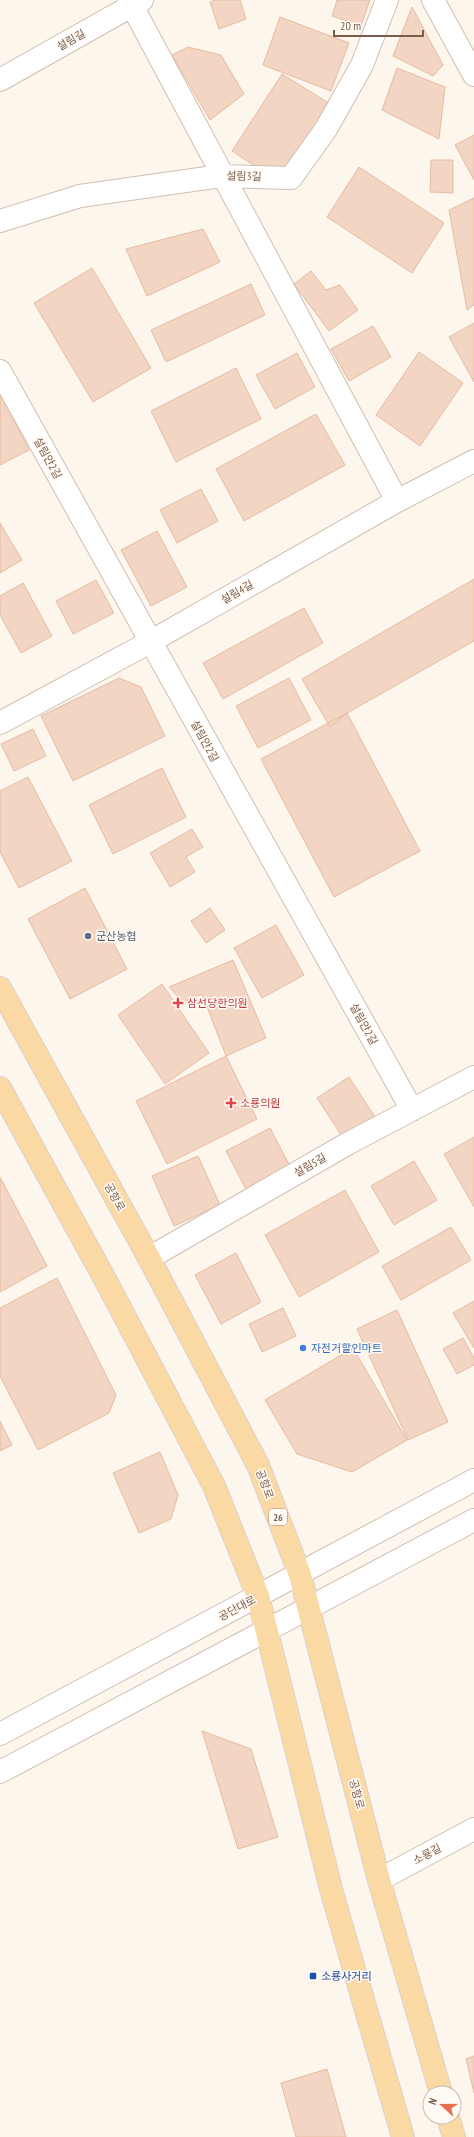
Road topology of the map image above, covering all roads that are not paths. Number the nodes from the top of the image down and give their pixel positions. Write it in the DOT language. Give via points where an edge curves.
graph roads {
  1 [pos="387,0"];
  2 [pos="433,0"];
  3 [pos="134,2"];
  4 [pos="474,75"];
  5 [pos="0,80"];
  6 [pos="221,176"];
  7 [pos="0,221"];
  8 [pos="0,371"];
  9 [pos="474,461"];
  10 [pos="397,501"];
  11 [pos="150,642"];
  12 [pos="0,723"];
  13 [pos="0,988"];
  14 [pos="474,1077"];
  15 [pos="0,1088"];
  16 [pos="412,1110"];
  17 [pos="149,1258"];
  18 [pos="474,1480"];
  19 [pos="474,1520"];
  20 [pos="300,1575"];
  21 [pos="258,1596"];
  22 [pos="309,1608"];
  23 [pos="267,1631"];
  24 [pos="0,1734"];
  25 [pos="0,1772"];
  26 [pos="474,1829"];
  27 [pos="379,1880"];
  28 [pos="439,2085"];
  29 [pos="450,2125"];
  30 [pos="403,2137"];
  31 [pos="454,2137"];
  1 -- 6 [label="street, 설림3길" via="362,65 326,129 291,178"];
  2 -- 4 [label="street"];
  3 -- 5 [label="street, 설림길"];
  3 -- 6 [label="street"];
  6 -- 7 [label="street, 설림3길" via="80,196"];
  6 -- 10 [label="street"];
  8 -- 11 [label="street, 설림안2길"];
  9 -- 10 [label="street, 설림4길"];
  10 -- 11 [label="street, 설림4길"];
  11 -- 12 [label="street, 설림4길"];
  11 -- 16 [label="street, 설림안2길"];
  13 -- 17 [label="main road, 공항로 / 26"];
  14 -- 16 [label="street, 설림5길"];
  15 -- 21 [label="main road" via="214,1486"];
  16 -- 17 [label="street, 설림5길" via="347,1144"];
  17 -- 20 [label="main road, 공항로 / 26" via="258,1466"];
  18 -- 20 [label="street, 공단대로"];
  19 -- 22 [label="street"];
  20 -- 21 [label="street, 공단대로"];
  20 -- 22 [label="main road, 공항로 / 26"];
  21 -- 23 [label="main road"];
  21 -- 24 [label="street, 공단대로"];
  22 -- 23 [label="street"];
  22 -- 27 [label="main road, 공항로 / 26"];
  23 -- 25 [label="street"];
  23 -- 30 [label="main road" via="332,1893"];
  26 -- 27 [label="street, 소룡길"];
  27 -- 28 [label="main road, 공항로 / 26"];
  29 -- 31 [label="main road"];
}
